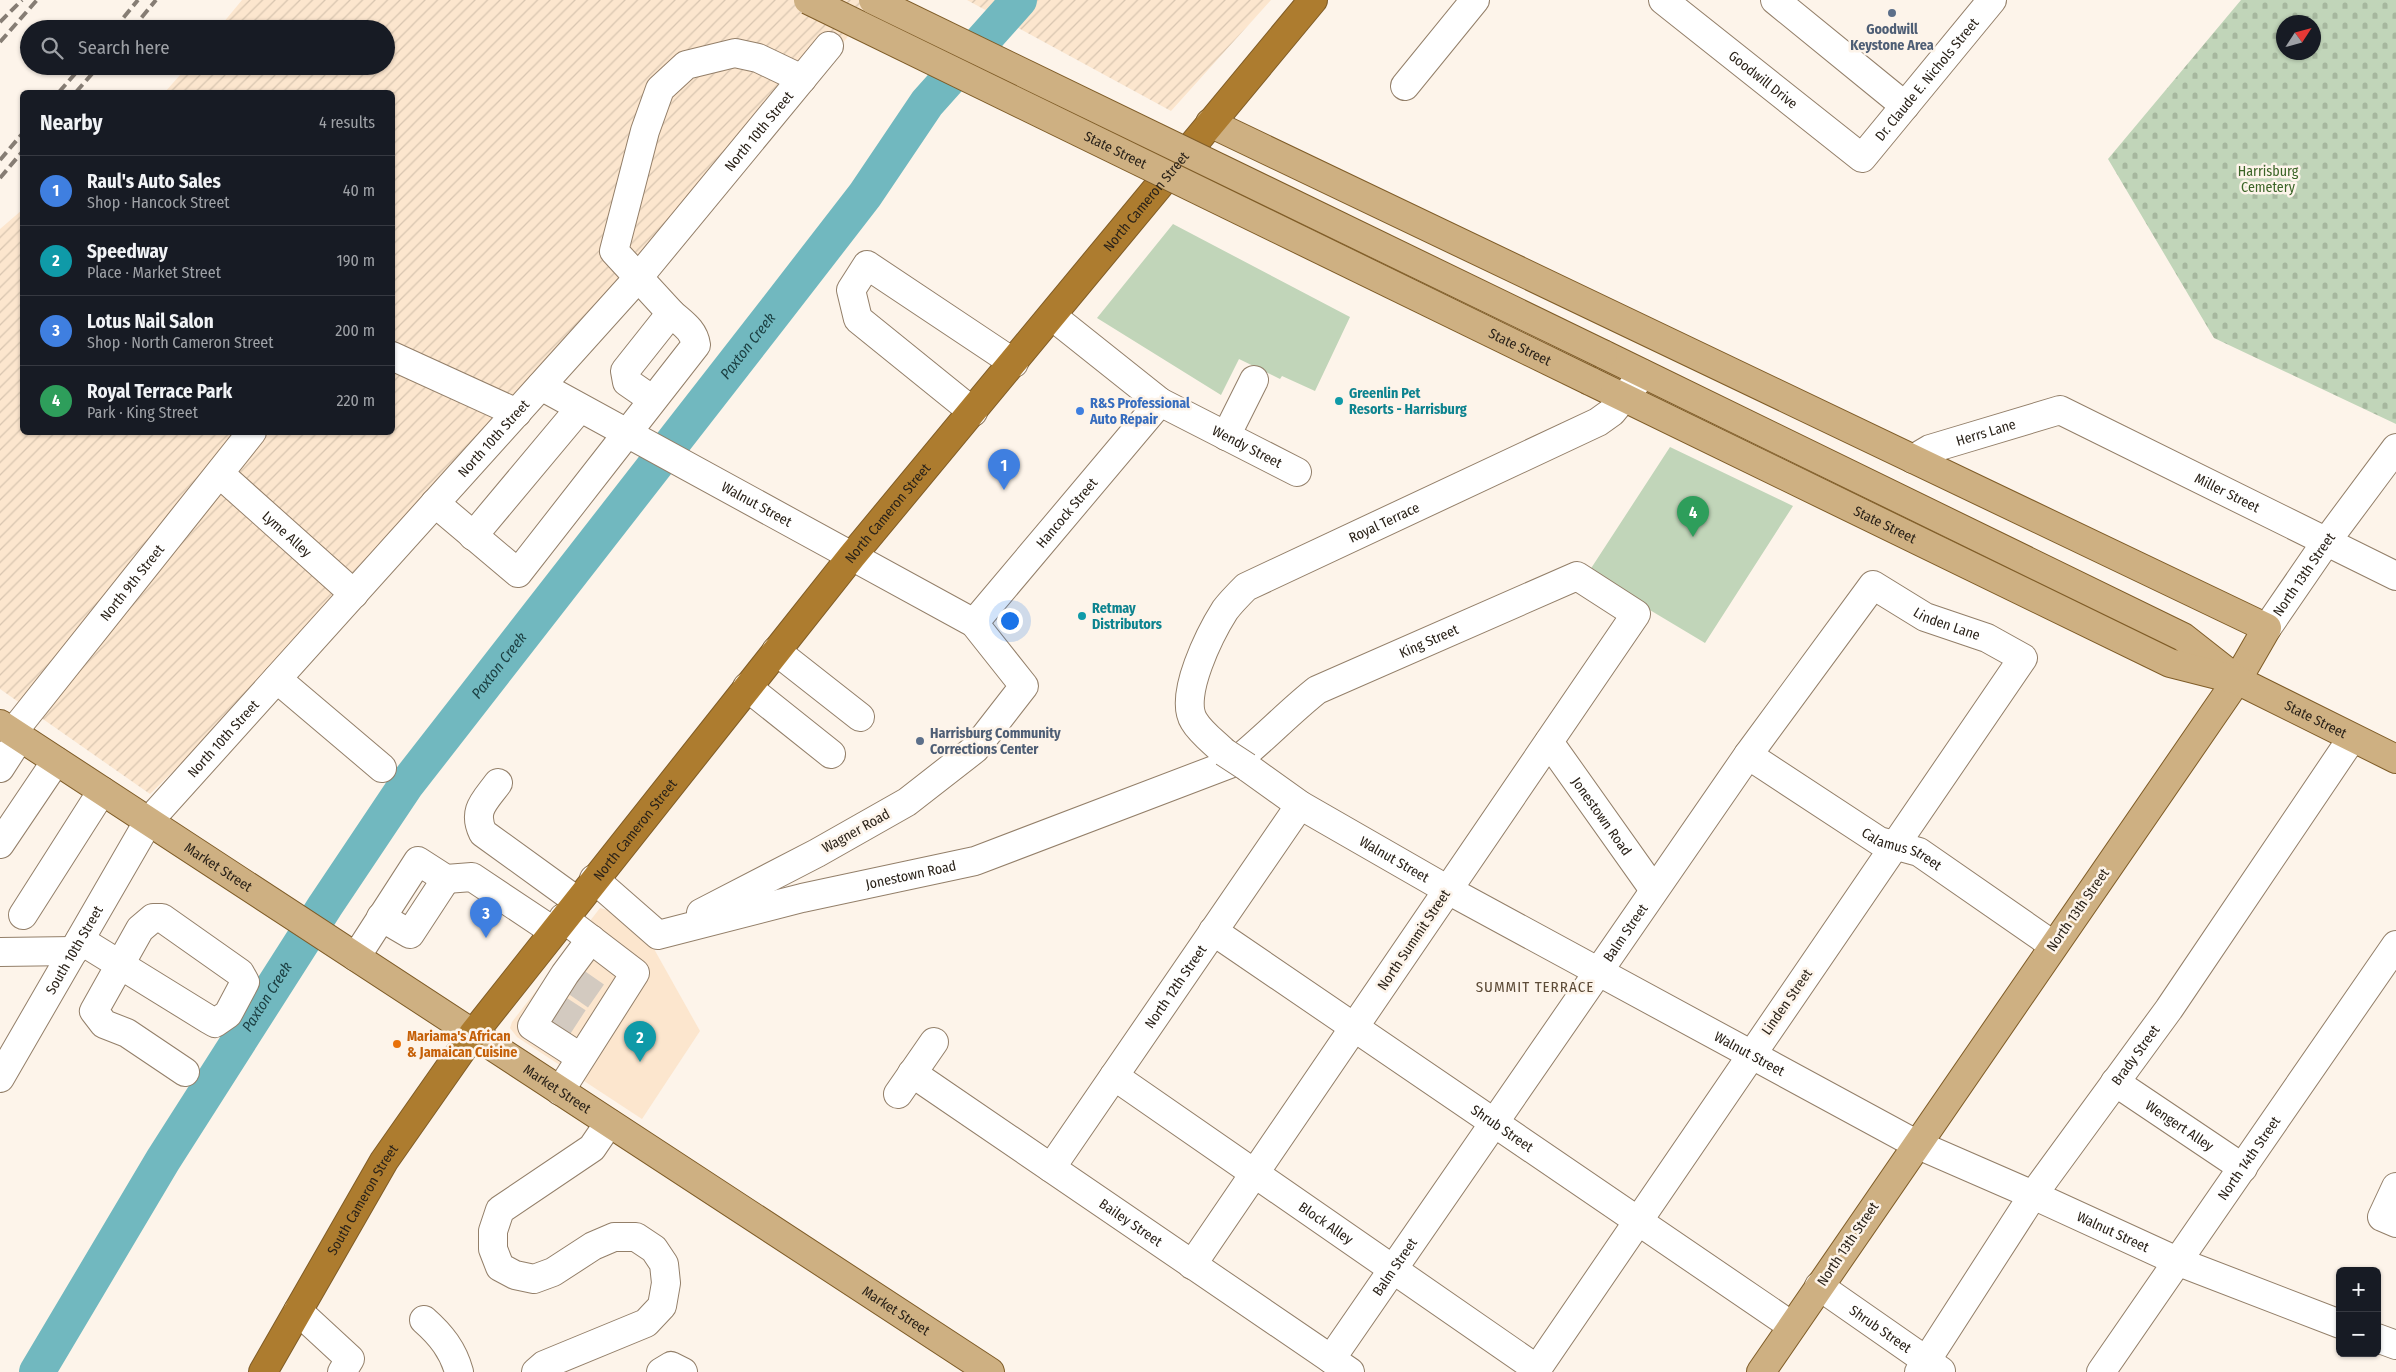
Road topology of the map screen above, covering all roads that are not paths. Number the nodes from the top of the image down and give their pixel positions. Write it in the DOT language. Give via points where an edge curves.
graph roads {
  1 [pos="808,0"];
  2 [pos="873,0"];
  3 [pos="1313,0"];
  4 [pos="1475,0"];
  5 [pos="1663,0"];
  6 [pos="1775,0"];
  7 [pos="1986,2"];
  8 [pos="829,46"];
  9 [pos="802,79"];
  10 [pos="1405,86"];
  11 [pos="1905,106"];
  12 [pos="1210,123"];
  13 [pos="1862,158"];
  14 [pos="638,279"];
  15 [pos="671,313"];
  16 [pos="1052,316"];
  17 [pos="395,357"];
  18 [pos="1014,363"];
  19 [pos="1643,374"];
  20 [pos="1254,380"];
  21 [pos="541,386"];
  22 [pos="1626,398"];
  23 [pos="653,400"];
  24 [pos="1160,402"];
  25 [pos="580,408"];
  26 [pos="2060,410"];
  27 [pos="973,412"];
  28 [pos="517,413"];
  29 [pos="250,435"];
  30 [pos="1226,436"];
  31 [pos="638,439"];
  32 [pos="2396,448"];
  33 [pos="1913,459"];
  34 [pos="1297,472"];
  35 [pos="220,474"];
  36 [pos="435,503"];
  37 [pos="473,536"];
  38 [pos="2326,542"];
  39 [pos="852,556"];
  40 [pos="2396,576"];
  41 [pos="1873,585"];
  42 [pos="354,594"];
  43 [pos="1636,614"];
  44 [pos="974,623"];
  45 [pos="2267,628"];
  46 [pos="776,651"];
  47 [pos="2023,658"];
  48 [pos="277,679"];
  49 [pos="2237,680"];
  50 [pos="747,687"];
  51 [pos="860,717"];
  52 [pos="1193,721"];
  53 [pos="11,731"];
  54 [pos="2352,738"];
  55 [pos="1548,742"];
  56 [pos="831,754"];
  57 [pos="1748,755"];
  58 [pos="2396,759"];
  59 [pos="56,760"];
  60 [pos="1235,760"];
  61 [pos="0,768"];
  62 [pos="382,768"];
  63 [pos="498,782"];
  64 [pos="102,791"];
  65 [pos="1300,805"];
  66 [pos="148,822"];
  67 [pos="0,844"];
  68 [pos="1896,844"];
  69 [pos="594,879"];
  70 [pos="1448,890"];
  71 [pos="1654,890"];
  72 [pos="23,915"];
  73 [pos="564,917"];
  74 [pos="1213,931"];
  75 [pos="658,935"];
  76 [pos="591,939"];
  77 [pos="2053,945"];
  78 [pos="2396,945"];
  79 [pos="77,946"];
  80 [pos="0,952"];
  81 [pos="356,957"];
  82 [pos="1598,973"];
  83 [pos="516,980"];
  84 [pos="551,1005"];
  85 [pos="1354,1027"];
  86 [pos="473,1034"];
  87 [pos="934,1042"];
  88 [pos="1750,1055"];
  89 [pos="580,1057"];
  90 [pos="185,1072"];
  91 [pos="1114,1076"];
  92 [pos="0,1078"];
  93 [pos="2115,1082"];
  94 [pos="560,1091"];
  95 [pos="1494,1122"];
  96 [pos="609,1123"];
  97 [pos="1916,1144"];
  98 [pos="1051,1168"];
  99 [pos="2243,1168"];
  100 [pos="1254,1173"];
  101 [pos="2396,1187"];
  102 [pos="2033,1194"];
  103 [pos="2389,1220"];
  104 [pos="1638,1221"];
  105 [pos="2179,1262"];
  106 [pos="1192,1266"];
  107 [pos="1393,1269"];
  108 [pos="1819,1286"];
  109 [pos="298,1311"];
  110 [pos="424,1320"];
  111 [pos="2336,1322"];
  112 [pos="1792,1326"];
  113 [pos="2381,1339"];
  114 [pos="2396,1345"];
  115 [pos="1340,1366"];
  116 [pos="1929,1369"];
  117 [pos="1536,1370"];
  118 [pos="263,1372"];
  119 [pos="342,1372"];
  120 [pos="459,1372"];
  121 [pos="536,1372"];
  122 [pos="661,1372"];
  123 [pos="683,1372"];
  124 [pos="990,1372"];
  125 [pos="1761,1372"];
  126 [pos="2101,1372"];
  1 -- 22 [label="main road, State Street, bridge"];
  2 -- 19 [label="main road, State Street, bridge"];
  3 -- 12 [label="highway, North Cameron Street"];
  4 -- 10 [label="street"];
  5 -- 13 [label="street, Goodwill Drive"];
  6 -- 11 [label="street"];
  7 -- 11 [label="street, Dr. Claude E. Nichols Street"];
  8 -- 9 [label="street, North 10th Street"];
  9 -- 14 [label="street, North 10th Street"];
  9 -- 14 [label="street" via="758,58 735,53 686,65 660,89 645,131 614,251"];
  11 -- 13 [label="street, Dr. Claude E. Nichols Street"];
  12 -- 16 [label="highway, North Cameron Street"];
  12 -- 33 [label="main road"];
  14 -- 15 [label="street"];
  14 -- 21 [label="street, North 10th Street"];
  15 -- 23 [label="street" via="695,336 696,345"];
  15 -- 23 [label="street" via="625,371 627,382"];
  16 -- 18 [label="highway, North Cameron Street"];
  16 -- 24 [label="street, Wendy Street"];
  17 -- 28 [label="street"];
  18 -- 27 [label="highway, North Cameron Street"];
  18 -- 27 [label="street" via="867,265 851,290 858,319"];
  19 -- 22 [label="street, Royal Terrace"];
  19 -- 49 [label="main road, State Street" via="2184,637"];
  20 -- 30 [label="street"];
  21 -- 25 [label="street, Walnut Street"];
  21 -- 28 [label="street, North 10th Street"];
  22 -- 49 [label="main road, State Street" via="2170,662"];
  22 -- 52 [label="street, Royal Terrace" via="1598,422 1246,587 1226,608 1208,638 1190,698"];
  23 -- 31 [label="street"];
  24 -- 30 [label="street, Wendy Street"];
  24 -- 44 [label="street, Hancock Street"];
  25 -- 31 [label="street, Walnut Street"];
  25 -- 37 [label="street"];
  26 -- 33 [label="street, Herrs Lane" via="1930,449"];
  26 -- 38 [label="street, Miller Street"];
  27 -- 39 [label="highway, North Cameron Street"];
  28 -- 36 [label="street, North 10th Street"];
  29 -- 35 [label="street, North 9th Street"];
  30 -- 34 [label="street, Wendy Street"];
  31 -- 37 [label="street" via="518,573"];
  31 -- 39 [label="street, Walnut Street"];
  32 -- 38 [label="street, North 13th Street"];
  33 -- 45 [label="main road"];
  35 -- 42 [label="street, Lyme Alley"];
  35 -- 53 [label="street, North 9th Street"];
  36 -- 37 [label="street"];
  36 -- 42 [label="street, North 10th Street"];
  38 -- 40 [label="street, Miller Street"];
  38 -- 45 [label="street, North 13th Street"];
  39 -- 44 [label="street, Walnut Street"];
  39 -- 46 [label="highway, North Cameron Street"];
  41 -- 47 [label="street, Linden Lane" via="1926,617 1987,638"];
  41 -- 57 [label="street, Balm Street"];
  42 -- 48 [label="street, North 10th Street"];
  43 -- 55 [label="street, North Summit Street"];
  43 -- 60 [label="street, King Street" via="1577,576 1317,690 1289,712 1264,739"];
  44 -- 75 [label="street, Wagner Road" via="1024,686 975,749 907,802 817,853"];
  45 -- 49 [label="main road, North 13th Street"];
  46 -- 50 [label="highway, North Cameron Street"];
  46 -- 51 [label="street"];
  47 -- 68 [label="street, Linden Street"];
  48 -- 62 [label="street"];
  48 -- 66 [label="street, North 10th Street"];
  49 -- 54 [label="main road, State Street"];
  49 -- 77 [label="main road, North 13th Street"];
  50 -- 56 [label="street"];
  50 -- 69 [label="highway, North Cameron Street"];
  52 -- 60 [label="street, Walnut Street"];
  53 -- 59 [label="main road, Market Street"];
  53 -- 61 [label="street, North 9th Street"];
  54 -- 58 [label="main road, State Street"];
  54 -- 93 [label="street, Brady Street" via="2169,1009"];
  55 -- 70 [label="street, North Summit Street"];
  55 -- 71 [label="street, Jonestown Road"];
  57 -- 68 [label="street, Calamus Street" via="1880,841"];
  57 -- 71 [label="street, Balm Street"];
  59 -- 64 [label="main road, Market Street"];
  59 -- 67 [label="street"];
  60 -- 65 [label="street, Walnut Street"];
  60 -- 75 [label="street, Jonestown Road" via="975,861 802,898"];
  63 -- 73 [label="street" via="479,808 478,824"];
  64 -- 66 [label="main road, Market Street"];
  64 -- 72 [label="street"];
  65 -- 70 [label="street, Walnut Street"];
  65 -- 74 [label="street, North 12th Street"];
  66 -- 79 [label="street, South 10th Street"];
  66 -- 81 [label="main road, Market Street"];
  68 -- 77 [label="street, Calamus Street" via="1919,852"];
  68 -- 88 [label="street, Linden Street"];
  69 -- 73 [label="highway, North Cameron Street"];
  69 -- 75 [label="street"];
  70 -- 82 [label="street, Walnut Street"];
  70 -- 85 [label="street, North Summit Street"];
  71 -- 82 [label="street, Balm Street"];
  73 -- 76 [label="street"];
  73 -- 81 [label="street" via="472,877 446,879 418,860"];
  73 -- 83 [label="highway, North Cameron Street"];
  74 -- 85 [label="street, Shrub Street"];
  74 -- 91 [label="street, North 12th Street"];
  76 -- 84 [label="street"];
  76 -- 89 [label="street" via="635,973 604,1001 586,1028"];
  77 -- 97 [label="main road, North 13th Street"];
  78 -- 99 [label="street, North 14th Street"];
  79 -- 80 [label="street"];
  79 -- 90 [label="street" via="120,965 94,1011 104,1024 127,1033"];
  79 -- 92 [label="street, South 10th Street"];
  81 -- 86 [label="main road, Market Street"];
  82 -- 88 [label="street, Walnut Street"];
  82 -- 95 [label="street, Balm Street"];
  83 -- 84 [label="street"];
  83 -- 86 [label="highway, North Cameron Street"];
  84 -- 89 [label="street" via="532,1026"];
  85 -- 95 [label="street, Shrub Street"];
  85 -- 100 [label="street, North Summit Street"];
  86 -- 94 [label="main road, Market Street"];
  86 -- 109 [label="highway, South Cameron Street" via="384,1161"];
  87 -- 98 [label="street, Bailey Street" via="905,1084"];
  88 -- 97 [label="street, Walnut Street"];
  88 -- 104 [label="street, Linden Street"];
  89 -- 94 [label="street"];
  91 -- 98 [label="street, North 12th Street"];
  91 -- 100 [label="street, Block Alley"];
  93 -- 99 [label="street, Wengert Alley"];
  93 -- 102 [label="street, Brady Street"];
  94 -- 96 [label="main road, Market Street"];
  95 -- 104 [label="street, Shrub Street"];
  95 -- 107 [label="street, Balm Street"];
  96 -- 121 [label="street" via="592,1148 500,1210 493,1231 493,1249 500,1267 515,1276 534,1279 553,1272 614,1236 636,1237 654,1248 664,1264 666,1283 662,1306 646,1323 544,1365"];
  96 -- 124 [label="main road, Market Street"];
  97 -- 102 [label="street, Walnut Street"];
  97 -- 108 [label="main road, North 13th Street"];
  98 -- 106 [label="street, Bailey Street"];
  99 -- 105 [label="street, North 14th Street"];
  100 -- 106 [label="street, North Summit Street"];
  100 -- 107 [label="street, Block Alley"];
  101 -- 103 [label="street"];
  102 -- 105 [label="street, Walnut Street"];
  102 -- 116 [label="street, Brady Street"];
  104 -- 112 [label="street, Shrub Street"];
  104 -- 117 [label="street, Linden Street"];
  105 -- 111 [label="street, Walnut Street"];
  105 -- 126 [label="street, North 14th Street"];
  106 -- 115 [label="street, Bailey Street"];
  107 -- 115 [label="street, Balm Street"];
  107 -- 117 [label="street, Block Alley"];
  108 -- 112 [label="main road, North 13th Street"];
  108 -- 116 [label="street, Shrub Street"];
  109 -- 118 [label="highway, South Cameron Street"];
  109 -- 119 [label="street" via="350,1359"];
  110 -- 120 [label="street" via="448,1346"];
  112 -- 125 [label="main road, North 13th Street"];
  113 -- 114 [label="street"];
  122 -- 123 [label="street" via="671,1366"];
}
